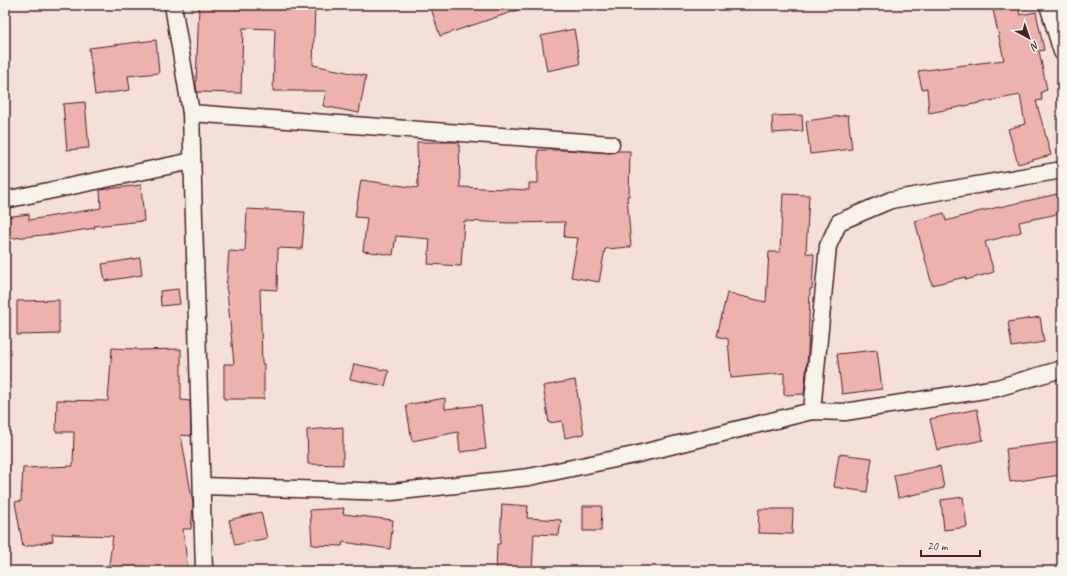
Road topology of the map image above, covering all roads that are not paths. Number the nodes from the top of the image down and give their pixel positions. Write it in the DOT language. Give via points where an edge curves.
graph roads {
  1 [pos="173,5"];
  2 [pos="1048,5"];
  3 [pos="1062,52"];
  4 [pos="191,112"];
  5 [pos="612,144"];
  6 [pos="192,161"];
  7 [pos="1062,170"];
  8 [pos="5,200"];
  9 [pos="1062,369"];
  10 [pos="812,411"];
  11 [pos="202,486"];
  12 [pos="204,571"];
  1 -- 4 [label="street"];
  2 -- 3 [label="street"];
  4 -- 5 [label="street"];
  4 -- 6 [label="street"];
  6 -- 8 [label="street"];
  6 -- 11 [label="street"];
  7 -- 10 [label="street" via="891,200 839,222 828,246"];
  9 -- 10 [label="street" via="997,388 844,412"];
  10 -- 11 [label="street" via="634,455 529,477 392,492"];
  11 -- 12 [label="street"];
}
